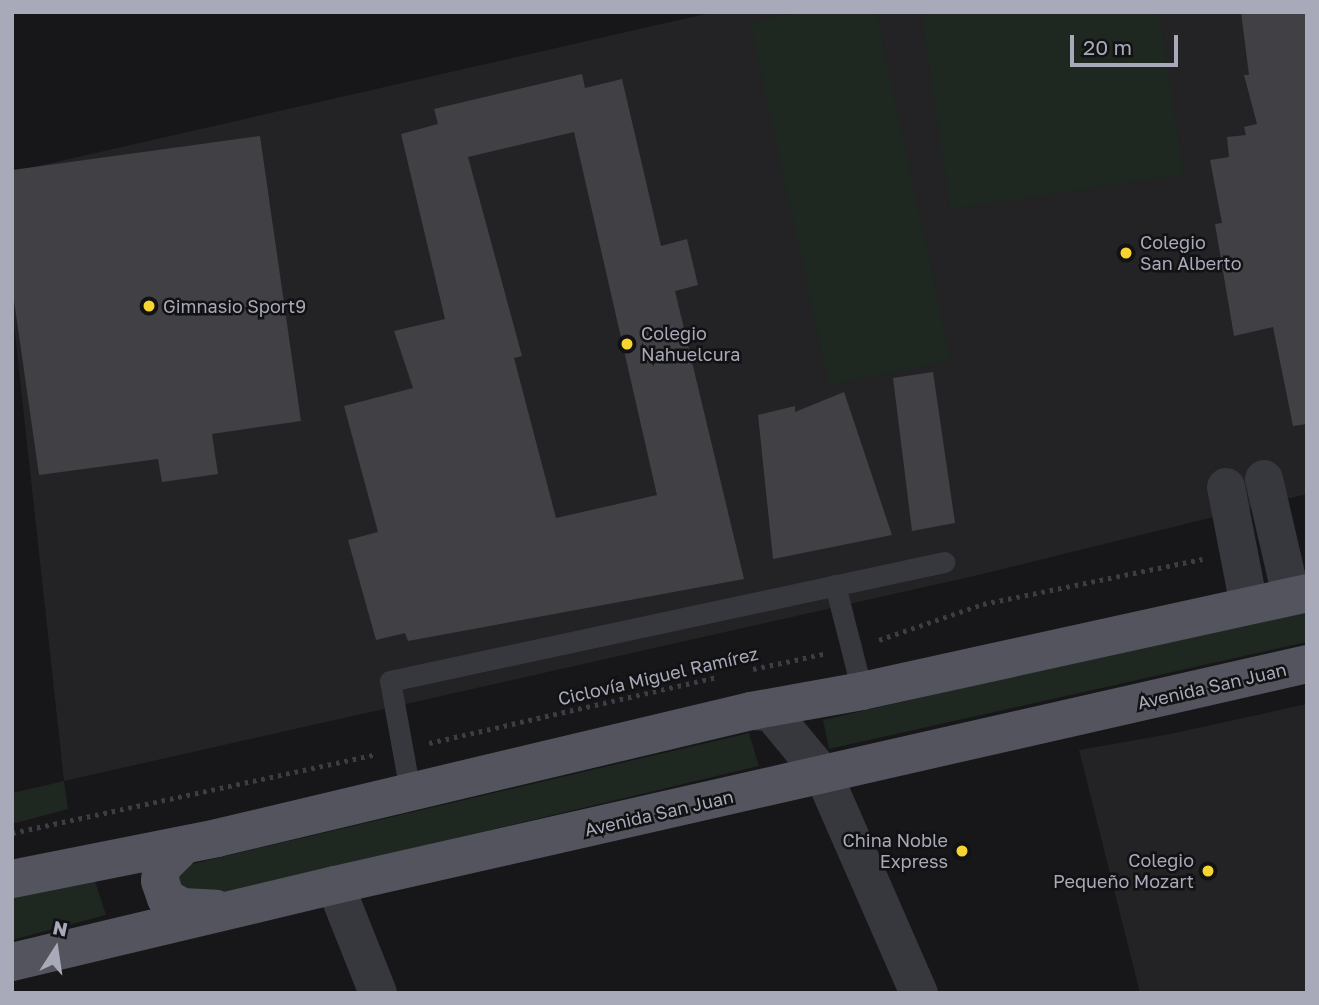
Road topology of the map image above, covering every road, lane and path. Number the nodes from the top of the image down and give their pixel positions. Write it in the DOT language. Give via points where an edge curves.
graph roads {
  1 [pos="1264,479"];
  2 [pos="1226,487"];
  3 [pos="1239,554"];
  4 [pos="944,562"];
  5 [pos="835,585"];
  6 [pos="1299,594"];
  7 [pos="1249,605"];
  8 [pos="851,648"];
  9 [pos="1307,664"];
  10 [pos="744,671"];
  11 [pos="730,674"];
  12 [pos="862,691"];
  13 [pos="751,711"];
  14 [pos="401,749"];
  15 [pos="824,776"];
  16 [pos="411,791"];
  17 [pos="12,833"];
  18 [pos="184,845"];
  19 [pos="12,879"];
  20 [pos="335,885"];
  21 [pos="233,909"];
  22 [pos="12,962"];
  23 [pos="378,993"];
  24 [pos="919,993"];
  1 -- 6 [label="street"];
  2 -- 3 [label="street"];
  3 -- 7 [label="street"];
  3 -- 8 [label="path, Ciclovía Miguel Ramírez" via="983,604"];
  4 -- 5 [label="lane"];
  5 -- 8 [label="lane"];
  5 -- 14 [label="lane" via="390,681"];
  6 -- 7 [label="main road"];
  7 -- 12 [label="main road"];
  8 -- 10 [label="path, Ciclovía Miguel Ramírez"];
  8 -- 12 [label="lane"];
  9 -- 15 [label="main road, Avenida San Juan"];
  11 -- 14 [label="path, Ciclovía Miguel Ramírez"];
  12 -- 13 [label="main road"];
  13 -- 15 [label="street" via="771,712"];
  13 -- 16 [label="main road"];
  14 -- 16 [label="lane"];
  14 -- 17 [label="path, Ciclovía Miguel Ramírez"];
  15 -- 20 [label="main road, Avenida San Juan"];
  15 -- 24 [label="street"];
  16 -- 18 [label="main road"];
  18 -- 19 [label="main road"];
  18 -- 21 [label="main road" via="161,868 166,898 183,907"];
  20 -- 21 [label="main road, Avenida San Juan"];
  20 -- 23 [label="street"];
  21 -- 22 [label="main road, Avenida San Juan"];
}
